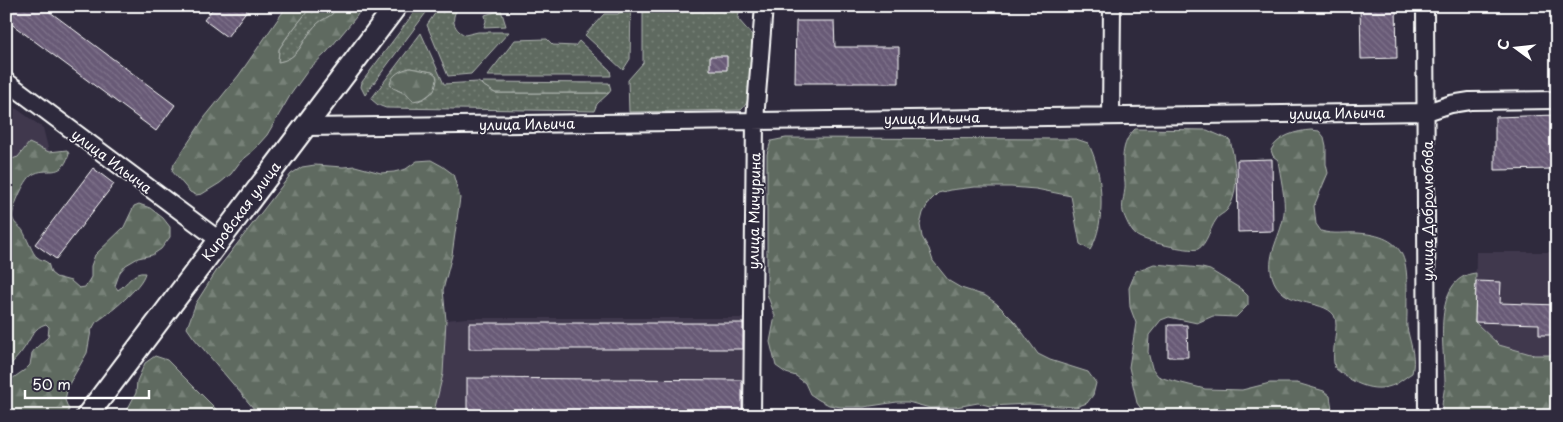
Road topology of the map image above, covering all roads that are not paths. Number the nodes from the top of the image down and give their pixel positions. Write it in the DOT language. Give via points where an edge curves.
graph roads {
  1 [pos="396,6"];
  2 [pos="764,6"];
  3 [pos="1112,6"];
  4 [pos="1425,6"];
  5 [pos="6,81"];
  6 [pos="1557,100"];
  7 [pos="1427,112"];
  8 [pos="1110,115"];
  9 [pos="755,120"];
  10 [pos="305,127"];
  11 [pos="219,240"];
  12 [pos="87,416"];
  13 [pos="752,416"];
  14 [pos="1427,416"];
  1 -- 10 [label="main road, Кировская улица"];
  2 -- 9 [label="street, улица Мичурина"];
  3 -- 8 [label="street"];
  4 -- 7 [label="street, улица Добролюбова"];
  5 -- 11 [label="street, улица Ильича"];
  6 -- 7 [label="street, улица Ильича" via="1470,101"];
  7 -- 8 [label="street, улица Ильича"];
  7 -- 14 [label="street, улица Добролюбова"];
  8 -- 9 [label="street, улица Ильича"];
  9 -- 10 [label="street, улица Ильича"];
  9 -- 13 [label="street, улица Мичурина"];
  10 -- 11 [label="main road, Кировская улица"];
  11 -- 12 [label="main road, Кировская улица"];
}
